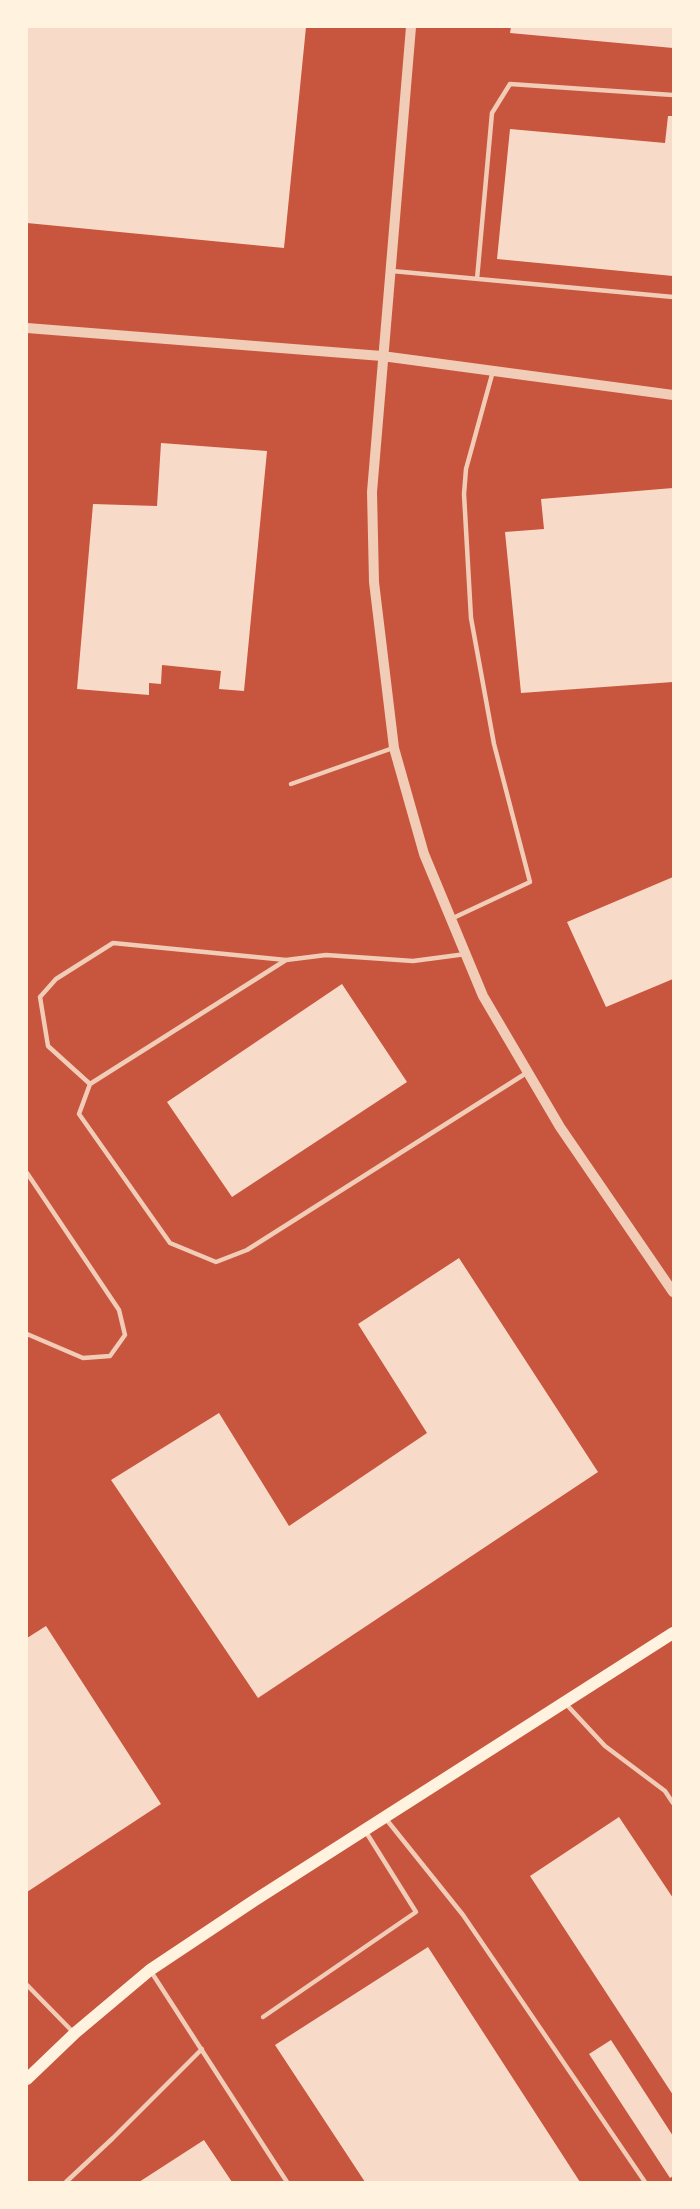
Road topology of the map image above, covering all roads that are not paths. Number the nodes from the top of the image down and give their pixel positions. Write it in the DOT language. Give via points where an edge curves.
graph roads {
  1 [pos="411,27"];
  2 [pos="673,95"];
  3 [pos="390,270"];
  4 [pos="477,279"];
  5 [pos="673,297"];
  6 [pos="27,328"];
  7 [pos="382,356"];
  8 [pos="493,371"];
  9 [pos="673,395"];
  10 [pos="394,748"];
  11 [pos="291,783"];
  12 [pos="451,919"];
  13 [pos="466,954"];
  14 [pos="286,960"];
  15 [pos="528,1072"];
  16 [pos="90,1084"];
  17 [pos="27,1173"];
  18 [pos="673,1292"];
  19 [pos="27,1334"];
  20 [pos="673,1633"];
  21 [pos="564,1702"];
  22 [pos="673,1803"];
  23 [pos="384,1817"];
  24 [pos="365,1830"];
  25 [pos="150,1970"];
  26 [pos="27,1985"];
  27 [pos="263,2017"];
  28 [pos="75,2034"];
  29 [pos="202,2049"];
  30 [pos="27,2079"];
  31 [pos="66,2182"];
  32 [pos="287,2182"];
  33 [pos="645,2182"];
  1 -- 3 [label="street"];
  2 -- 4 [label="lane" via="510,84 492,113"];
  3 -- 4 [label="lane"];
  3 -- 7 [label="street"];
  4 -- 5 [label="lane"];
  6 -- 7 [label="street"];
  7 -- 8 [label="street"];
  7 -- 10 [label="street" via="372,492 374,582"];
  8 -- 9 [label="street"];
  8 -- 12 [label="lane" via="466,469 471,618 494,744 530,882"];
  10 -- 11 [label="lane"];
  10 -- 12 [label="street" via="424,854"];
  12 -- 13 [label="street"];
  13 -- 14 [label="lane" via="413,961 326,955"];
  13 -- 15 [label="street" via="483,996"];
  14 -- 16 [label="lane"];
  14 -- 16 [label="lane" via="113,943 56,979 40,997 48,1046"];
  15 -- 16 [label="lane" via="247,1250 216,1262 170,1243 79,1114"];
  15 -- 18 [label="street" via="560,1127"];
  17 -- 19 [label="lane" via="119,1310 125,1335 110,1356 83,1358"];
  20 -- 21 [label="main road"];
  21 -- 22 [label="lane" via="605,1746 665,1791"];
  21 -- 23 [label="main road"];
  23 -- 24 [label="main road"];
  23 -- 33 [label="lane" via="463,1915"];
  24 -- 25 [label="main road"];
  24 -- 27 [label="lane" via="416,1912"];
  25 -- 28 [label="main road"];
  25 -- 29 [label="lane"];
  26 -- 28 [label="lane"];
  28 -- 30 [label="main road"];
  29 -- 31 [label="lane"];
  29 -- 32 [label="lane"];
}
